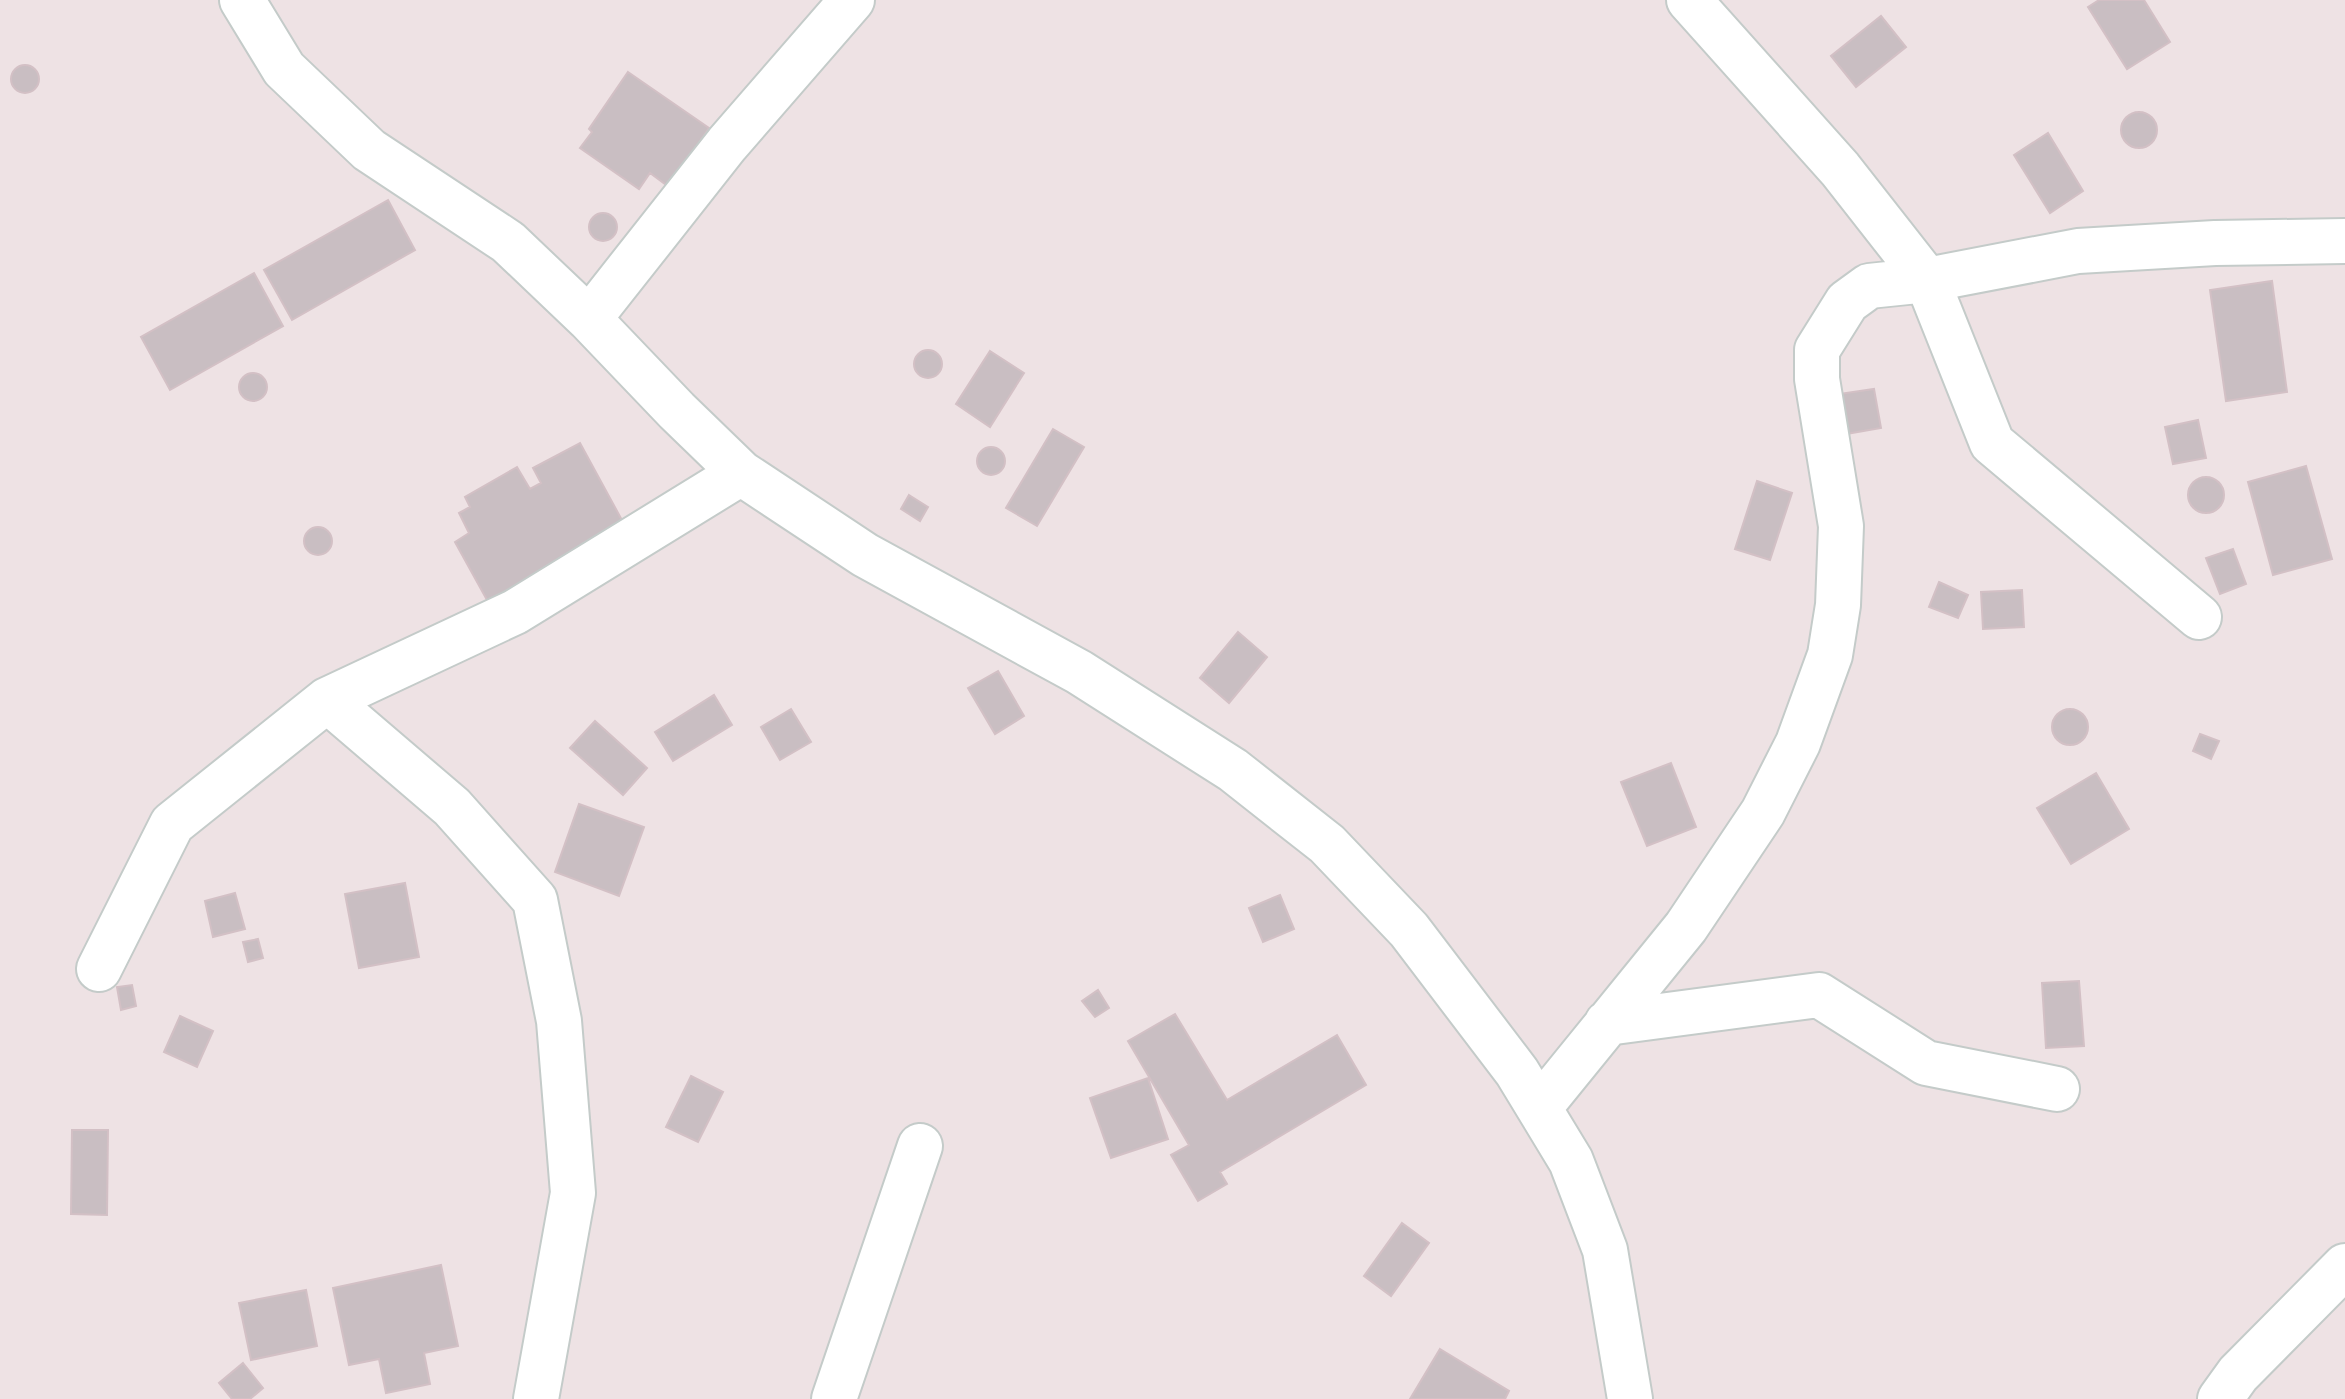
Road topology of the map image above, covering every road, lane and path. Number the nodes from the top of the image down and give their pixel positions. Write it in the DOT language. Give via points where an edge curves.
graph roads {
  1 [pos="242,0"];
  2 [pos="852,0"];
  3 [pos="1689,0"];
  4 [pos="2345,241"];
  5 [pos="1927,280"];
  6 [pos="589,319"];
  7 [pos="741,473"];
  8 [pos="2199,617"];
  9 [pos="327,700"];
  10 [pos="99,969"];
  11 [pos="1607,1023"];
  12 [pos="2057,1089"];
  13 [pos="1539,1108"];
  14 [pos="920,1146"];
  15 [pos="2345,1266"];
  16 [pos="536,1399"];
  17 [pos="834,1399"];
  18 [pos="1630,1399"];
  19 [pos="2220,1399"];
  1 -- 6 [label="street" via="284,69 369,150 508,242"];
  2 -- 6 [label="street" via="727,144"];
  3 -- 5 [label="street" via="1840,169"];
  4 -- 5 [label="street" via="2078,251"];
  5 -- 8 [label="street" via="1992,443"];
  5 -- 11 [label="street" via="1869,286 1847,302 1817,350 1841,526 1830,655 1798,743 1763,812 1686,927"];
  6 -- 7 [label="street"];
  7 -- 9 [label="street" via="515,612"];
  7 -- 13 [label="street" via="865,555 1079,672 1233,770 1327,844 1409,930"];
  9 -- 10 [label="street" via="172,824"];
  9 -- 16 [label="street" via="452,807 535,900 559,1021 573,1193"];
  11 -- 12 [label="street" via="1819,995 1926,1063"];
  11 -- 13 [label="street"];
  13 -- 18 [label="street" via="1571,1161 1605,1250"];
  14 -- 17 [label="street"];
  15 -- 19 [label="street" via="2238,1374"];
}
